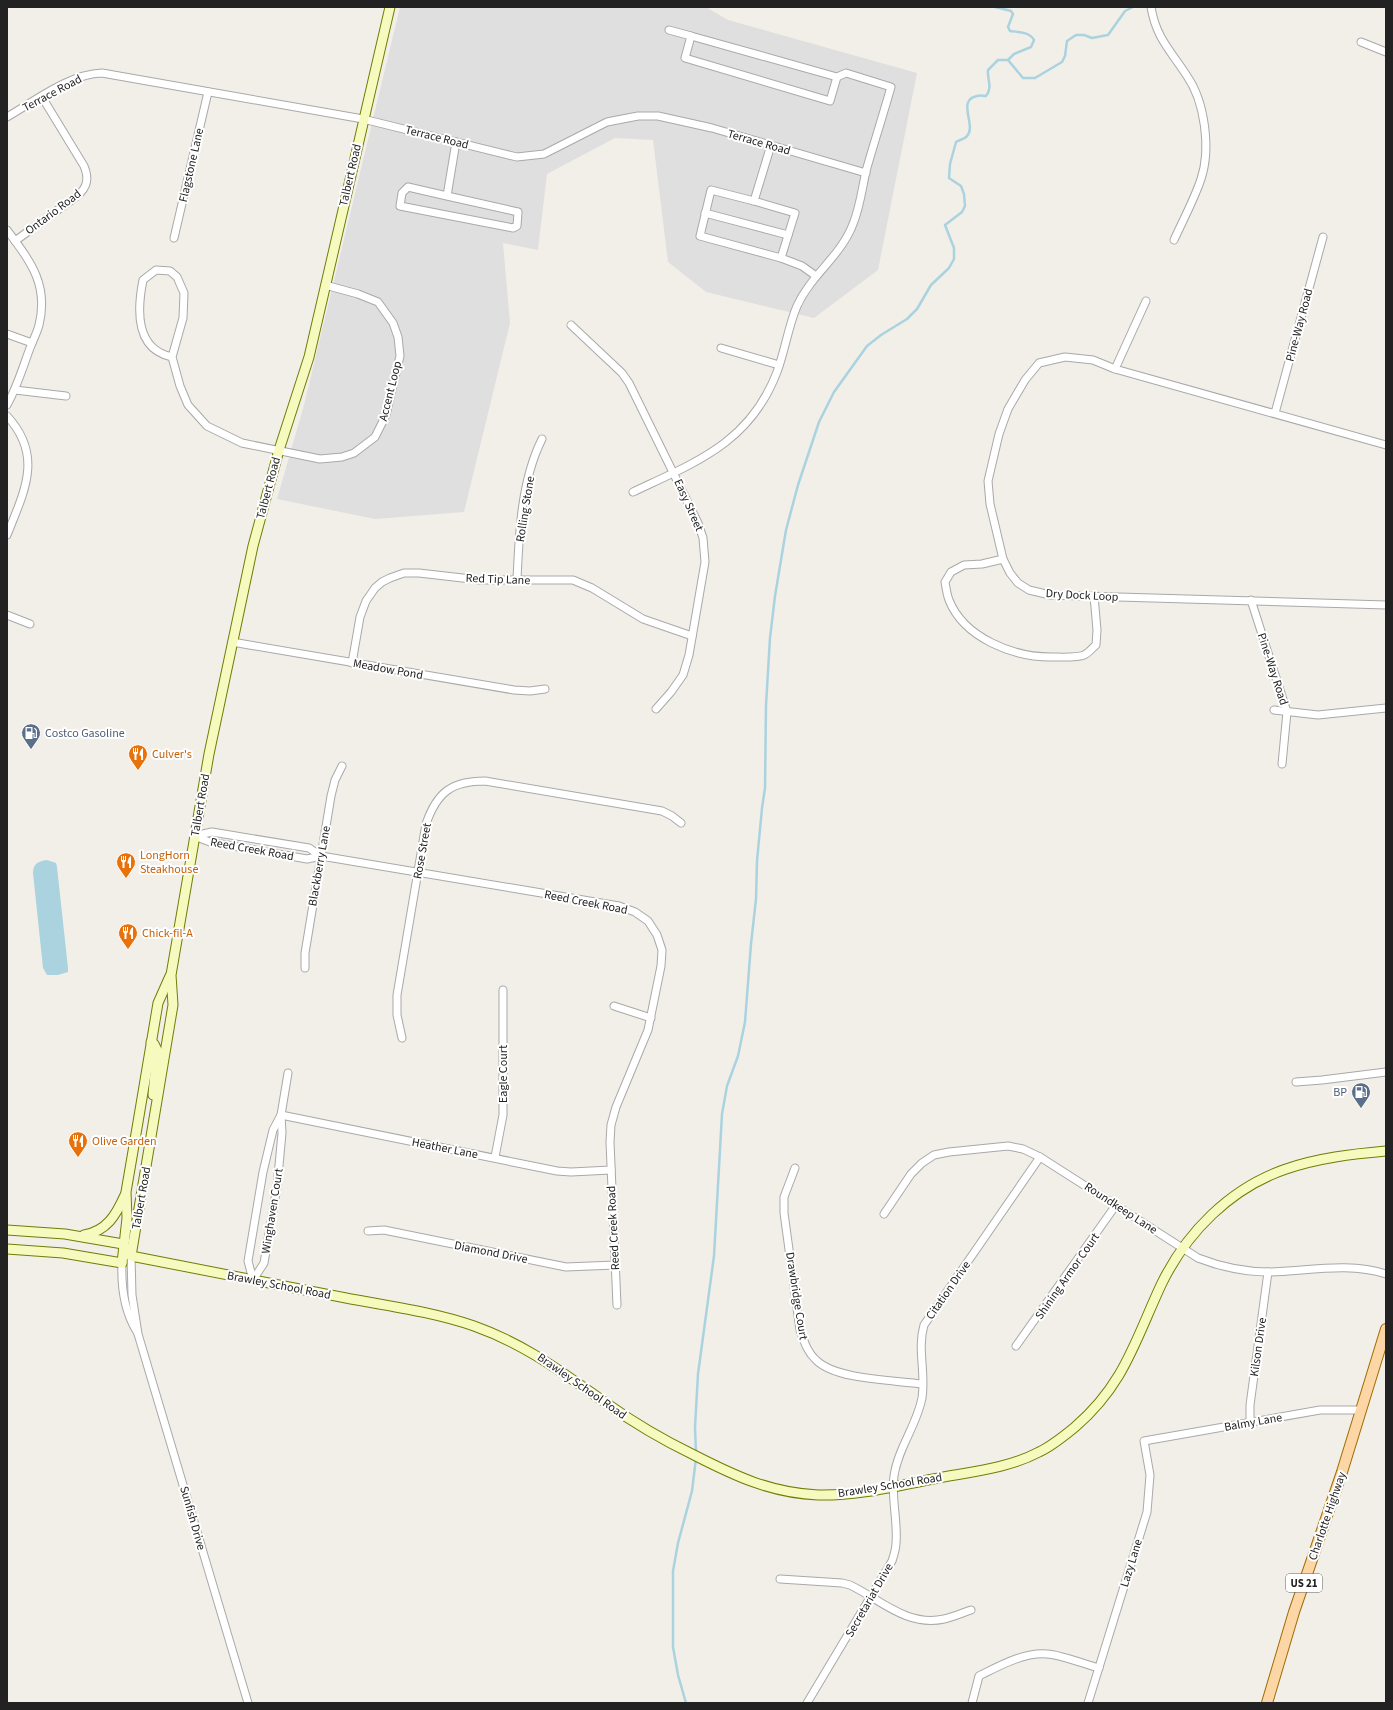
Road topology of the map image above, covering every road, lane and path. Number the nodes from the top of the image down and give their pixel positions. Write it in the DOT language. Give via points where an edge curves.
graph roads {
  1 [pos="390,7"];
  2 [pos="1151,7"];
  3 [pos="669,30"];
  4 [pos="691,36"];
  5 [pos="1361,42"];
  6 [pos="1386,52"];
  7 [pos="837,76"];
  8 [pos="208,92"];
  9 [pos="42,97"];
  10 [pos="7,117"];
  11 [pos="363,119"];
  12 [pos="456,142"];
  13 [pos="771,145"];
  14 [pos="866,173"];
  15 [pos="447,196"];
  16 [pos="754,201"];
  17 [pos="705,213"];
  18 [pos="7,230"];
  19 [pos="788,235"];
  20 [pos="1323,237"];
  21 [pos="174,238"];
  22 [pos="1174,240"];
  23 [pos="15,241"];
  24 [pos="781,258"];
  25 [pos="816,276"];
  26 [pos="325,285"];
  27 [pos="1146,301"];
  28 [pos="571,325"];
  29 [pos="7,334"];
  30 [pos="32,343"];
  31 [pos="721,348"];
  32 [pos="172,357"];
  33 [pos="779,366"];
  34 [pos="1115,369"];
  35 [pos="15,390"];
  36 [pos="66,396"];
  37 [pos="7,405"];
  38 [pos="1275,412"];
  39 [pos="7,416"];
  40 [pos="542,439"];
  41 [pos="1386,445"];
  42 [pos="279,450"];
  43 [pos="674,473"];
  44 [pos="633,492"];
  45 [pos="7,535"];
  46 [pos="1003,559"];
  47 [pos="517,580"];
  48 [pos="1094,596"];
  49 [pos="1251,600"];
  50 [pos="1386,606"];
  51 [pos="7,615"];
  52 [pos="30,624"];
  53 [pos="692,636"];
  54 [pos="232,642"];
  55 [pos="352,663"];
  56 [pos="545,689"];
  57 [pos="1386,708"];
  58 [pos="656,709"];
  59 [pos="1274,710"];
  60 [pos="1286,712"];
  61 [pos="1282,764"];
  62 [pos="342,766"];
  63 [pos="681,823"];
  64 [pos="194,836"];
  65 [pos="321,856"];
  66 [pos="418,872"];
  67 [pos="305,968"];
  68 [pos="171,975"];
  69 [pos="503,990"];
  70 [pos="614,1006"];
  71 [pos="651,1018"];
  72 [pos="402,1038"];
  73 [pos="151,1042"];
  74 [pos="1386,1072"];
  75 [pos="288,1073"];
  76 [pos="1296,1082"];
  77 [pos="281,1115"];
  78 [pos="152,1131"];
  79 [pos="1386,1151"];
  80 [pos="495,1157"];
  81 [pos="1040,1157"];
  82 [pos="795,1168"];
  83 [pos="611,1170"];
  84 [pos="126,1192"];
  85 [pos="1116,1205"];
  86 [pos="884,1214"];
  87 [pos="7,1230"];
  88 [pos="368,1231"];
  89 [pos="79,1236"];
  90 [pos="123,1244"];
  91 [pos="1183,1248"];
  92 [pos="7,1249"];
  93 [pos="131,1256"];
  94 [pos="122,1263"];
  95 [pos="615,1265"];
  96 [pos="1268,1272"];
  97 [pos="1386,1274"];
  98 [pos="254,1280"];
  99 [pos="617,1305"];
  100 [pos="1386,1329"];
  101 [pos="138,1334"];
  102 [pos="1016,1346"];
  103 [pos="922,1384"];
  104 [pos="1362,1410"];
  105 [pos="1250,1422"];
  106 [pos="1144,1441"];
  107 [pos="894,1486"];
  108 [pos="780,1579"];
  109 [pos="872,1597"];
  110 [pos="971,1610"];
  111 [pos="1098,1668"];
  112 [pos="248,1703"];
  113 [pos="807,1703"];
  114 [pos="972,1703"];
  115 [pos="1088,1703"];
  116 [pos="1267,1703"];
  1 -- 11 [label="street, Talbert Road"];
  2 -- 22 [label="street" via="1161,40 1188,78 1199,102 1204,127 1205,153 1201,178"];
  3 -- 4 [label="street"];
  4 -- 7 [label="street"];
  4 -- 7 [label="street" via="685,58 830,101"];
  5 -- 6 [label="street"];
  7 -- 14 [label="street" via="846,73 891,87"];
  8 -- 9 [label="street, Terrace Road" via="91,74 76,78"];
  8 -- 11 [label="street, Terrace Road"];
  8 -- 21 [label="street, Flagstone Lane"];
  9 -- 10 [label="street, Terrace Road"];
  9 -- 23 [label="street, Ontario Road" via="84,166 88,175 87,183 83,191"];
  11 -- 12 [label="street, Terrace Road"];
  11 -- 26 [label="street, Talbert Road"];
  12 -- 13 [label="street, Terrace Road" via="517,157 536,156 607,122 638,116 658,116"];
  12 -- 15 [label="street"];
  13 -- 14 [label="street, Terrace Road"];
  13 -- 16 [label="street"];
  14 -- 25 [label="street" via="853,224 842,248"];
  15 -- 15 [label="street" via="408,187 402,193 400,206 513,228 517,226 518,212"];
  16 -- 17 [label="street" via="711,190"];
  16 -- 19 [label="street" via="795,213"];
  17 -- 19 [label="street"];
  17 -- 24 [label="street" via="700,236"];
  18 -- 23 [label="street"];
  19 -- 24 [label="street"];
  20 -- 38 [label="street, Pine-Way Road"];
  23 -- 30 [label="street" via="38,277 42,292 42,308"];
  24 -- 25 [label="street" via="802,266"];
  25 -- 33 [label="street" via="797,306"];
  26 -- 42 [label="street, Talbert Road" via="309,357"];
  26 -- 42 [label="street, Accent Loop" via="378,302 393,323 400,356 389,407 375,437 354,453 320,459"];
  27 -- 34 [label="street"];
  28 -- 43 [label="street, Easy Street" via="618,369 629,383"];
  29 -- 30 [label="street"];
  30 -- 35 [label="street"];
  31 -- 33 [label="street"];
  32 -- 32 [label="street" via="161,355 152,348 142,332 139,301 143,280 156,270 170,271 177,277 184,293 183,318"];
  32 -- 42 [label="street, Accent Loop" via="188,405 207,426 242,443"];
  33 -- 43 [label="street" via="766,397 749,421 711,454"];
  34 -- 38 [label="street, Dry Dock Loop"];
  34 -- 46 [label="street, Dry Dock Loop" via="1093,360 1065,357 1039,364 1025,380 1004,419 988,481 990,504"];
  35 -- 36 [label="street"];
  35 -- 37 [label="street"];
  38 -- 41 [label="street, Dry Dock Loop"];
  39 -- 45 [label="street" via="25,444 28,470 26,485"];
  40 -- 47 [label="street, Rolling Stone" via="533,460 522,507"];
  42 -- 54 [label="street, Talbert Road"];
  43 -- 44 [label="street"];
  43 -- 53 [label="street, Easy Street" via="698,523 705,555"];
  46 -- 48 [label="street, Dry Dock Loop" via="1018,583 1029,590 1047,595"];
  46 -- 48 [label="street" via="964,565 951,572 945,582 949,601 959,617 975,633 994,645 1016,653 1039,657 1084,655 1096,644"];
  47 -- 53 [label="street, Red Tip Lane" via="573,580 643,619"];
  47 -- 55 [label="street, Red Tip Lane" via="480,580 419,573 404,573 390,578 375,588 366,601 360,617"];
  48 -- 49 [label="street, Dry Dock Loop"];
  49 -- 50 [label="street, Dry Dock Loop"];
  49 -- 60 [label="street, Pine-Way Road"];
  51 -- 52 [label="street"];
  53 -- 58 [label="street, Easy Street" via="683,674"];
  54 -- 55 [label="street, Meadow Pond"];
  54 -- 64 [label="street, Talbert Road"];
  55 -- 56 [label="street, Meadow Pond" via="514,690"];
  57 -- 60 [label="street" via="1318,715"];
  59 -- 60 [label="street"];
  60 -- 61 [label="street, Pine-Way Road"];
  62 -- 65 [label="street, Blackberry Lane" via="331,796"];
  63 -- 66 [label="street, Rose Street" via="662,811 485,781 469,781 454,786 441,795 431,808"];
  64 -- 65 [label="street, Reed Creek Road" via="210,842 307,859"];
  64 -- 65 [label="street, Reed Creek Road" via="212,832 309,848"];
  64 -- 68 [label="street, Talbert Road"];
  65 -- 66 [label="street, Reed Creek Road"];
  65 -- 67 [label="street, Blackberry Lane" via="305,953"];
  66 -- 71 [label="street, Reed Creek Road" via="619,906 635,912 651,926 662,950"];
  66 -- 72 [label="street, Rose Street" via="396,1005"];
  68 -- 73 [label="street, Talbert Road" via="158,1003"];
  68 -- 78 [label="street, Talbert Road" via="174,1005"];
  69 -- 80 [label="street, Eagle Court" via="503,1115"];
  70 -- 71 [label="street"];
  71 -- 83 [label="street, Reed Creek Road" via="616,1107 611,1131"];
  73 -- 78 [label="street" via="157,1050"];
  73 -- 84 [label="street, Talbert Road"];
  74 -- 76 [label="street"];
  75 -- 77 [label="street, Winghaven Court"];
  77 -- 80 [label="street, Heather Lane"];
  77 -- 98 [label="street, Winghaven Court" via="277,1187 264,1263"];
  77 -- 98 [label="street, Winghaven Court" via="274,1130 263,1172 248,1261"];
  78 -- 93 [label="street, Talbert Road"];
  79 -- 91 [label="street, Brawley School Road" via="1311,1161 1282,1170 1223,1204"];
  80 -- 83 [label="street, Heather Lane" via="564,1172"];
  81 -- 85 [label="street, Roundkeep Lane"];
  81 -- 86 [label="street, Roundkeep Lane" via="1023,1149 1008,1146 934,1155 911,1174"];
  81 -- 103 [label="street, Citation Drive" via="924,1325 920,1336"];
  82 -- 103 [label="street, Drawbridge Court" via="784,1197 784,1213 800,1330 805,1346 815,1360 829,1370"];
  83 -- 95 [label="street, Reed Creek Road"];
  84 -- 89 [label="street" via="116,1214 106,1226"];
  84 -- 90 [label="street, Talbert Road" via="127,1218"];
  85 -- 91 [label="street, Roundkeep Lane"];
  85 -- 102 [label="street, Shining Armor Court"];
  87 -- 89 [label="street"];
  88 -- 95 [label="street, Diamond Drive" via="384,1230 566,1266"];
  89 -- 90 [label="street"];
  90 -- 93 [label="street"];
  90 -- 94 [label="street, Sunfish Drive"];
  91 -- 96 [label="street, Roundkeep Lane" via="1215,1265"];
  91 -- 107 [label="street, Brawley School Road" via="1162,1283 1117,1380 1092,1412 1065,1435 1041,1452 997,1467"];
  92 -- 94 [label="street" via="63,1253"];
  93 -- 94 [label="street"];
  93 -- 98 [label="street, Brawley School Road"];
  93 -- 101 [label="street, Sunfish Drive" via="132,1295"];
  94 -- 101 [label="street, Sunfish Drive" via="125,1300 130,1321"];
  95 -- 99 [label="street, Reed Creek Road"];
  96 -- 97 [label="street, Roundkeep Lane" via="1344,1268"];
  96 -- 105 [label="street, Kilson Drive" via="1250,1405"];
  98 -- 107 [label="street, Brawley School Road" via="437,1316 488,1332 537,1355 638,1425 741,1479 774,1489 817,1495 853,1493"];
  100 -- 104 [label="main road, Charlotte Highway / US 21"];
  101 -- 112 [label="street, Sunfish Drive"];
  103 -- 107 [label="street, Citation Drive" via="918,1413 903,1445 894,1475"];
  104 -- 105 [label="street, Balmy Lane" via="1320,1410"];
  104 -- 116 [label="main road, Charlotte Highway / US 21" via="1294,1612"];
  105 -- 106 [label="street, Balmy Lane"];
  106 -- 111 [label="street, Lazy Lane" via="1150,1475 1147,1512"];
  107 -- 109 [label="street, Secretariat Drive" via="896,1544 892,1561"];
  108 -- 109 [label="street" via="842,1583"];
  109 -- 110 [label="street" via="909,1618 944,1619"];
  109 -- 113 [label="street, Secretariat Drive"];
  111 -- 114 [label="street" via="1048,1654 1036,1654 1001,1665 979,1676"];
  111 -- 115 [label="street, Lazy Lane"];
}
